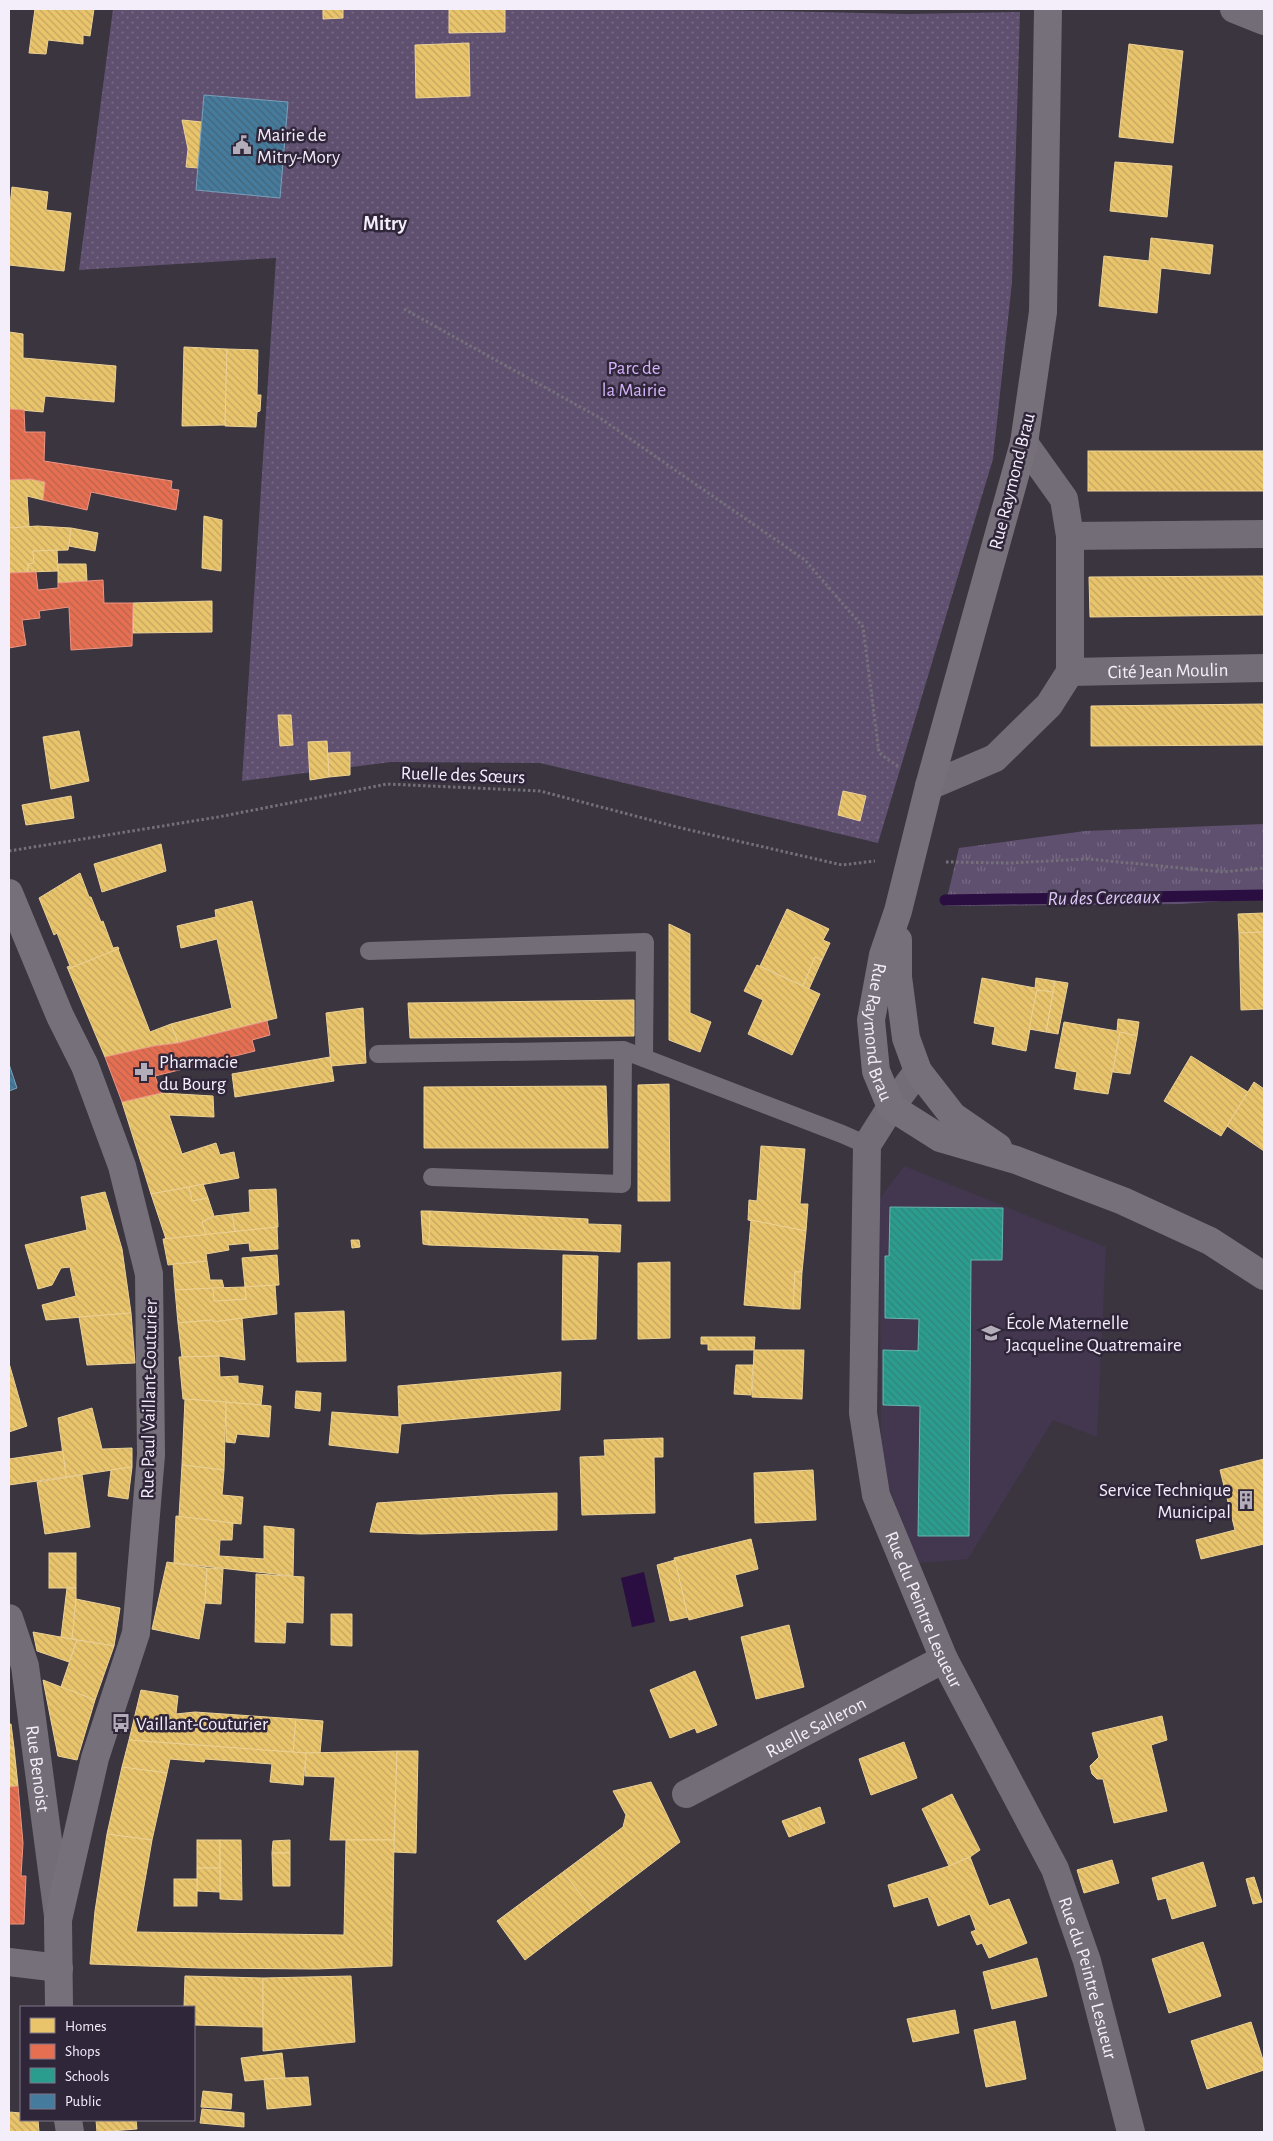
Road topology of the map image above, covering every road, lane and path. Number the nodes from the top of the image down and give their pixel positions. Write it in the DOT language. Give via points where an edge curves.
graph roads {
  1 [pos="1048,9"];
  2 [pos="1234,9"];
  3 [pos="1264,21"];
  4 [pos="404,309"];
  5 [pos="1024,442"];
  6 [pos="1264,534"];
  7 [pos="1070,536"];
  8 [pos="1264,668"];
  9 [pos="1070,672"];
  10 [pos="929,786"];
  11 [pos="9,851"];
  12 [pos="912,857"];
  13 [pos="1264,868"];
  14 [pos="9,893"];
  15 [pos="898,911"];
  16 [pos="369,951"];
  17 [pos="623,1050"];
  18 [pos="378,1054"];
  19 [pos="644,1058"];
  20 [pos="918,1071"];
  21 [pos="890,1107"];
  22 [pos="867,1145"];
  23 [pos="1016,1160"];
  24 [pos="432,1177"];
  25 [pos="1264,1276"];
  26 [pos="9,1618"];
  27 [pos="944,1659"];
  28 [pos="686,1794"];
  29 [pos="58,1920"];
  30 [pos="9,1962"];
  31 [pos="59,1968"];
  32 [pos="60,2006"];
  33 [pos="1131,2132"];
  1 -- 5 [label="street, Rue Raymond Brau" via="1043,312"];
  2 -- 3 [label="street"];
  4 -- 10 [label="path" via="600,418 805,560 863,627 879,753"];
  5 -- 7 [label="street" via="1064,500"];
  5 -- 10 [label="street, Rue Raymond Brau"];
  6 -- 7 [label="street"];
  7 -- 9 [label="street"];
  8 -- 9 [label="street, Cité Jean Moulin"];
  9 -- 10 [label="street" via="1049,705 995,758"];
  10 -- 12 [label="street, Rue Raymond Brau"];
  11 -- 12 [label="path, Ruelle des Sœurs" via="218,817 387,784 540,791 842,865"];
  12 -- 13 [label="path, Ruelle des Sœurs" via="1008,864 1088,859 1223,872"];
  12 -- 15 [label="street, Rue Raymond Brau"];
  14 -- 29 [label="street, Rue Paul Vaillant-Couturier" via="60,1016 85,1066 122,1166 149,1274 151,1455 136,1633 95,1758"];
  15 -- 20 [label="street, Rue Raymond Brau" via="898,977 906,1038"];
  15 -- 21 [label="street, Rue Raymond Brau" via="883,954 871,1020 876,1072"];
  16 -- 19 [label="lane" via="645,942"];
  17 -- 18 [label="lane"];
  17 -- 19 [label="lane"];
  17 -- 24 [label="lane" via="622,1184"];
  19 -- 22 [label="lane"];
  20 -- 21 [label="street"];
  20 -- 23 [label="street, Rue Raymond Brau" via="953,1116"];
  21 -- 22 [label="street"];
  21 -- 23 [label="street, Rue Raymond Brau" via="940,1138"];
  22 -- 27 [label="street, Rue du Peintre Lesueur" via="863,1413 876,1495"];
  23 -- 25 [label="street, Rue Raymond Brau" via="1210,1241"];
  26 -- 29 [label="street, Rue Benoist" via="25,1666"];
  27 -- 28 [label="street, Ruelle Salleron"];
  27 -- 33 [label="street, Rue du Peintre Lesueur" via="1054,1869 1087,1961"];
  29 -- 31 [label="street, Rue Paul Vaillant-Couturier"];
  30 -- 31 [label="street"];
  31 -- 32 [label="street, Rue Paul Vaillant-Couturier"];
}
